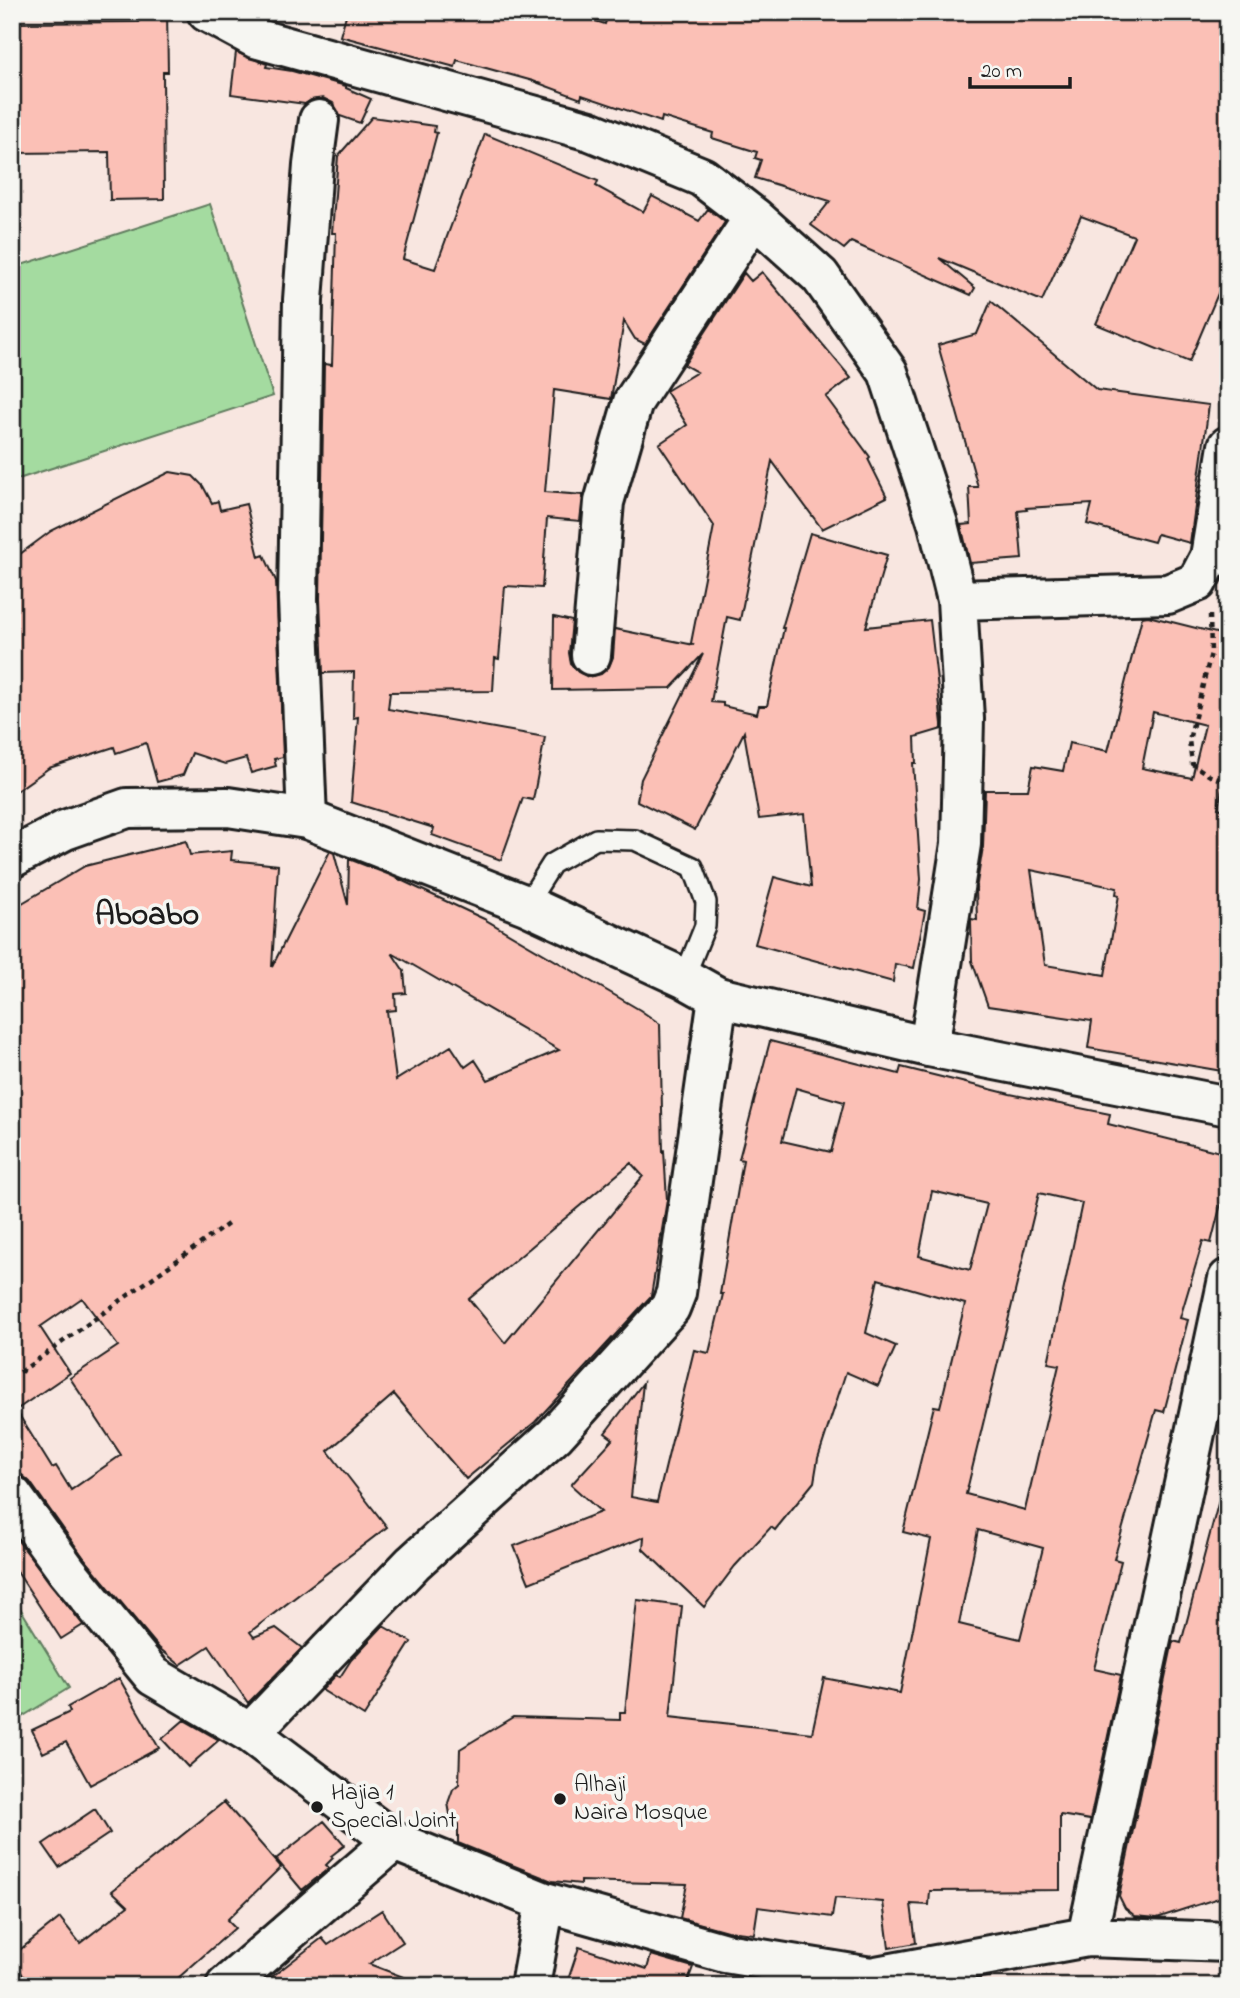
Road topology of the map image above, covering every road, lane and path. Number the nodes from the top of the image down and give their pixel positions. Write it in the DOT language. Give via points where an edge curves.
graph roads {
  1 [pos="207,12"];
  2 [pos="319,120"];
  3 [pos="754,216"];
  4 [pos="1228,446"];
  5 [pos="1197,582"];
  6 [pos="957,600"];
  7 [pos="591,654"];
  8 [pos="1228,782"];
  9 [pos="307,819"];
  10 [pos="12,858"];
  11 [pos="526,905"];
  12 [pos="684,978"];
  13 [pos="718,997"];
  14 [pos="929,1046"];
  15 [pos="1228,1106"];
  16 [pos="228,1224"];
  17 [pos="1228,1279"];
  18 [pos="12,1378"];
  19 [pos="12,1495"];
  20 [pos="250,1733"];
  21 [pos="394,1842"];
  22 [pos="545,1902"];
  23 [pos="1087,1937"];
  24 [pos="1228,1941"];
  25 [pos="871,1981"];
  26 [pos="226,1986"];
  27 [pos="530,1986"];
  1 -- 3 [label="street" via="255,38 590,131 702,177"];
  2 -- 9 [label="street" via="303,314 299,599"];
  3 -- 6 [label="street" via="820,276 888,372 938,524"];
  3 -- 7 [label="street" via="633,402 604,502"];
  4 -- 5 [label="street" via="1210,557"];
  5 -- 6 [label="street" via="1168,594"];
  5 -- 8 [label="path" via="1210,613 1211,653 1189,740 1192,764"];
  6 -- 14 [label="street" via="964,719 961,844"];
  9 -- 10 [label="street" via="228,807 127,808 65,830"];
  9 -- 11 [label="street"];
  11 -- 12 [label="street"];
  11 -- 12 [label="lane" via="552,864 596,839 635,840 693,867 698,879 706,902 705,926"];
  12 -- 13 [label="street"];
  13 -- 14 [label="street"];
  13 -- 20 [label="street" via="676,1293 670,1308 555,1435 413,1563"];
  14 -- 15 [label="street"];
  16 -- 18 [label="path"];
  17 -- 23 [label="street"];
  19 -- 20 [label="street" via="153,1676"];
  20 -- 21 [label="street"];
  21 -- 22 [label="street"];
  21 -- 26 [label="street"];
  22 -- 25 [label="street" via="725,1953"];
  22 -- 27 [label="street"];
  23 -- 24 [label="street"];
  23 -- 25 [label="street"];
}
